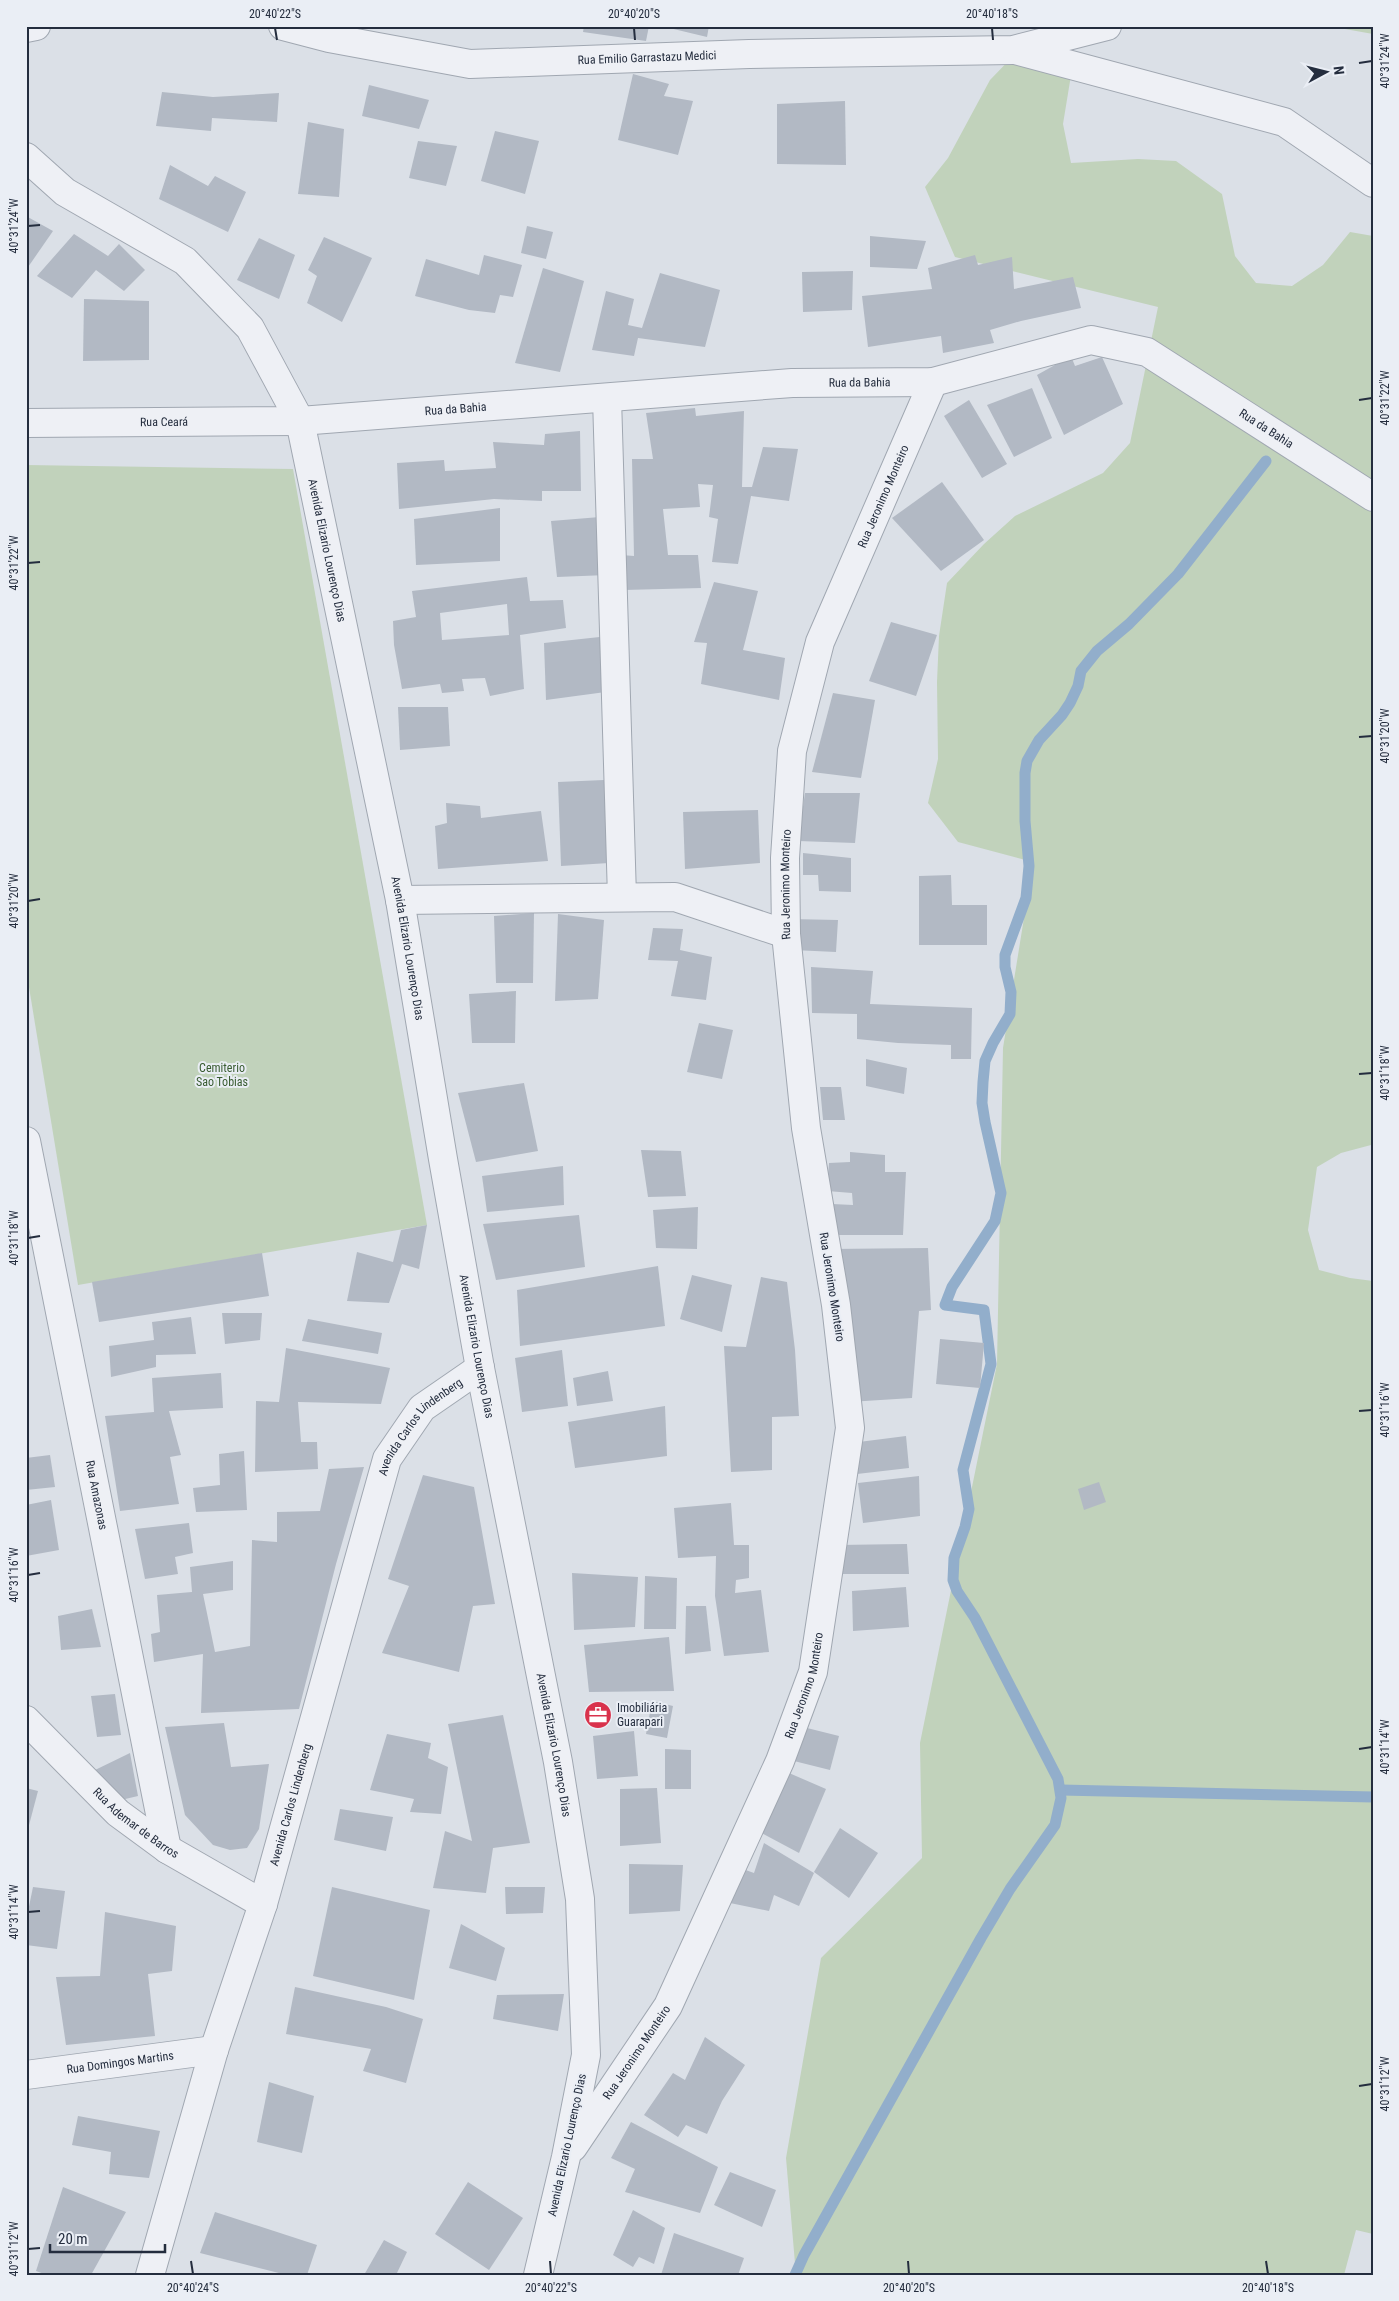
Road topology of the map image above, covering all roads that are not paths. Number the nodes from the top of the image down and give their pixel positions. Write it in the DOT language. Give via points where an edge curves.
graph roads {
  1 [pos="36,26"];
  2 [pos="283,26"];
  3 [pos="1107,26"];
  4 [pos="26,28"];
  5 [pos="1013,50"];
  6 [pos="26,157"];
  7 [pos="1373,183"];
  8 [pos="933,382"];
  9 [pos="607,398"];
  10 [pos="300,421"];
  11 [pos="26,423"];
  12 [pos="1373,498"];
  13 [pos="622,897"];
  14 [pos="400,900"];
  15 [pos="786,934"];
  16 [pos="26,1141"];
  17 [pos="480,1368"];
  18 [pos="26,1720"];
  19 [pos="167,1849"];
  20 [pos="263,1904"];
  21 [pos="214,2050"];
  22 [pos="26,2075"];
  23 [pos="566,2157"];
  24 [pos="150,2275"];
  25 [pos="538,2275"];
  1 -- 4 [label="street"];
  2 -- 5 [label="street, Rua Emilio Garrastazu Medici" via="329,38 470,64 739,54"];
  3 -- 5 [label="street"];
  5 -- 7 [label="street" via="1284,122"];
  6 -- 10 [label="street, Avenida Elizario Lourenço Dias" via="65,192 185,260 250,328"];
  8 -- 9 [label="street, Rua da Bahia" via="792,383"];
  8 -- 12 [label="street, Rua da Bahia" via="1091,340 1147,352"];
  8 -- 15 [label="street, Rua Jeronimo Monteiro" via="820,642 792,751"];
  9 -- 10 [label="street, Rua da Bahia"];
  9 -- 13 [label="street"];
  10 -- 11 [label="street, Rua Ceará"];
  10 -- 14 [label="street, Avenida Elizario Lourenço Dias"];
  13 -- 14 [label="street"];
  13 -- 15 [label="street" via="675,896"];
  14 -- 17 [label="street, Avenida Elizario Lourenço Dias"];
  15 -- 23 [label="street, Rua Jeronimo Monteiro" via="806,1128 836,1304 850,1428 813,1672 780,1761 668,2006"];
  16 -- 19 [label="street, Rua Amazonas"];
  17 -- 20 [label="street, Avenida Carlos Lindenberg" via="422,1408 387,1459"];
  17 -- 23 [label="street, Avenida Elizario Lourenço Dias" via="558,1762 580,1899 586,2055"];
  18 -- 19 [label="street, Rua Ademar de Barros" via="118,1813"];
  19 -- 20 [label="street, Rua Ademar de Barros"];
  20 -- 21 [label="street, Avenida Carlos Lindenberg"];
  21 -- 22 [label="street, Rua Domingos Martins"];
  21 -- 24 [label="street, Avenida Carlos Lindenberg"];
  23 -- 25 [label="street, Avenida Elizario Lourenço Dias"];
}
